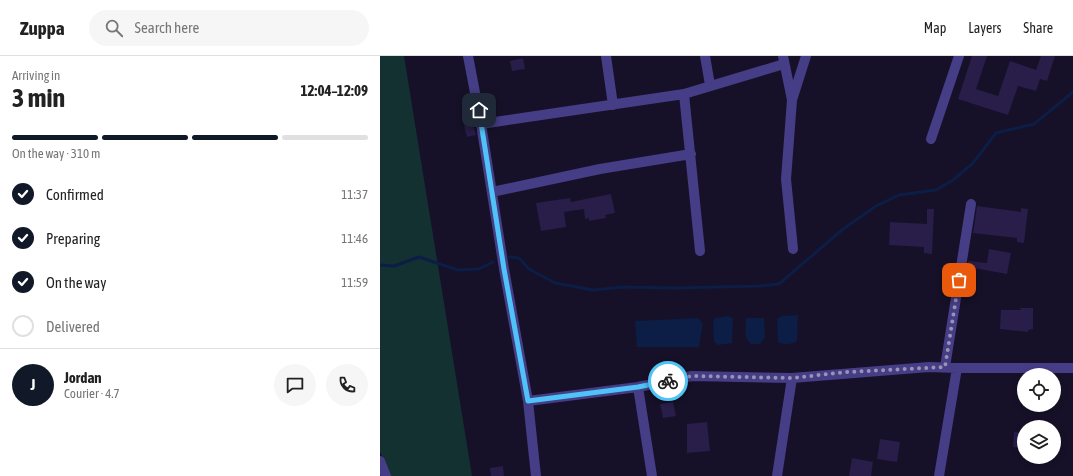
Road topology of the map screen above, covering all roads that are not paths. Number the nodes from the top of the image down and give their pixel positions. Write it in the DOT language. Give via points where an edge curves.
graph roads {
  1 [pos="468,56"];
  2 [pos="606,56"];
  3 [pos="705,56"];
  4 [pos="806,56"];
  5 [pos="959,56"];
  6 [pos="784,60"];
  7 [pos="710,85"];
  8 [pos="684,94"];
  9 [pos="792,100"];
  10 [pos="613,105"];
  11 [pos="482,124"];
  12 [pos="931,139"];
  13 [pos="691,154"];
  14 [pos="492,192"];
  15 [pos="971,204"];
  16 [pos="792,249"];
  17 [pos="700,251"];
  18 [pos="945,367"];
  19 [pos="957,368"];
  20 [pos="1073,368"];
  21 [pos="792,378"];
  22 [pos="638,387"];
  23 [pos="528,401"];
  24 [pos="380,461"];
  25 [pos="386,476"];
  26 [pos="536,476"];
  27 [pos="652,476"];
  28 [pos="777,476"];
  29 [pos="939,476"];
  1 -- 11 [label="street"];
  2 -- 10 [label="street"];
  3 -- 7 [label="street"];
  4 -- 9 [label="street"];
  5 -- 12 [label="street"];
  6 -- 7 [label="street"];
  6 -- 9 [label="street"];
  7 -- 8 [label="street"];
  8 -- 10 [label="street"];
  8 -- 13 [label="street"];
  9 -- 16 [label="street" via="786,179"];
  10 -- 11 [label="street"];
  11 -- 14 [label="street"];
  13 -- 14 [label="street" via="600,169"];
  13 -- 17 [label="street"];
  14 -- 23 [label="street"];
  15 -- 18 [label="street"];
  18 -- 19 [label="street"];
  18 -- 21 [label="street" via="847,372"];
  19 -- 20 [label="street"];
  19 -- 29 [label="street"];
  21 -- 22 [label="street" via="692,376"];
  21 -- 28 [label="street"];
  22 -- 23 [label="street"];
  22 -- 27 [label="street"];
  23 -- 26 [label="street"];
  24 -- 25 [label="street"];
}
